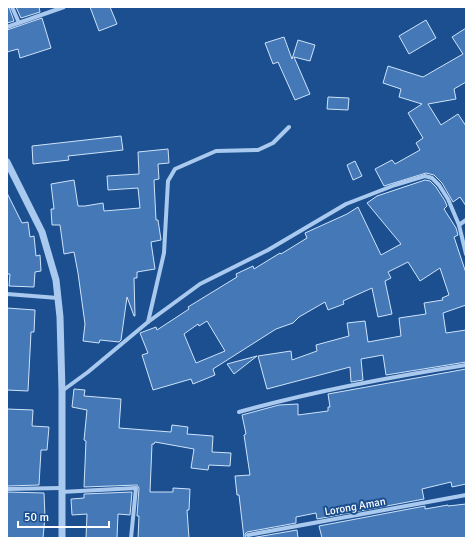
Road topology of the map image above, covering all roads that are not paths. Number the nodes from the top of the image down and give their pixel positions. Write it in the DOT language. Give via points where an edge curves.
graph roads {
  1 [pos="12,7"];
  2 [pos="64,7"];
  3 [pos="19,23"];
  4 [pos="7,27"];
  5 [pos="289,127"];
  6 [pos="7,162"];
  7 [pos="466,220"];
  8 [pos="459,225"];
  9 [pos="466,254"];
  10 [pos="7,294"];
  11 [pos="58,298"];
  12 [pos="148,322"];
  13 [pos="466,365"];
  14 [pos="62,391"];
  15 [pos="239,412"];
  16 [pos="7,489"];
  17 [pos="61,490"];
  18 [pos="466,495"];
  19 [pos="248,535"];
  20 [pos="62,538"];
  21 [pos="131,538"];
  1 -- 3 [label="street"];
  2 -- 3 [label="street"];
  3 -- 4 [label="street"];
  5 -- 12 [label="street" via="272,143 258,150 216,151 175,168 168,181 164,254"];
  6 -- 11 [label="street" via="42,232 56,280"];
  7 -- 8 [label="street"];
  8 -- 9 [label="street"];
  8 -- 12 [label="street" via="440,185 432,178 425,176 395,185 346,204 268,250 200,284"];
  10 -- 11 [label="street"];
  11 -- 14 [label="street"];
  12 -- 14 [label="street"];
  13 -- 15 [label="street" via="373,381"];
  14 -- 17 [label="street"];
  16 -- 17 [label="street"];
  17 -- 20 [label="street"];
  17 -- 21 [label="street" via="136,488"];
  18 -- 19 [label="street, Lorong Aman"];
}
